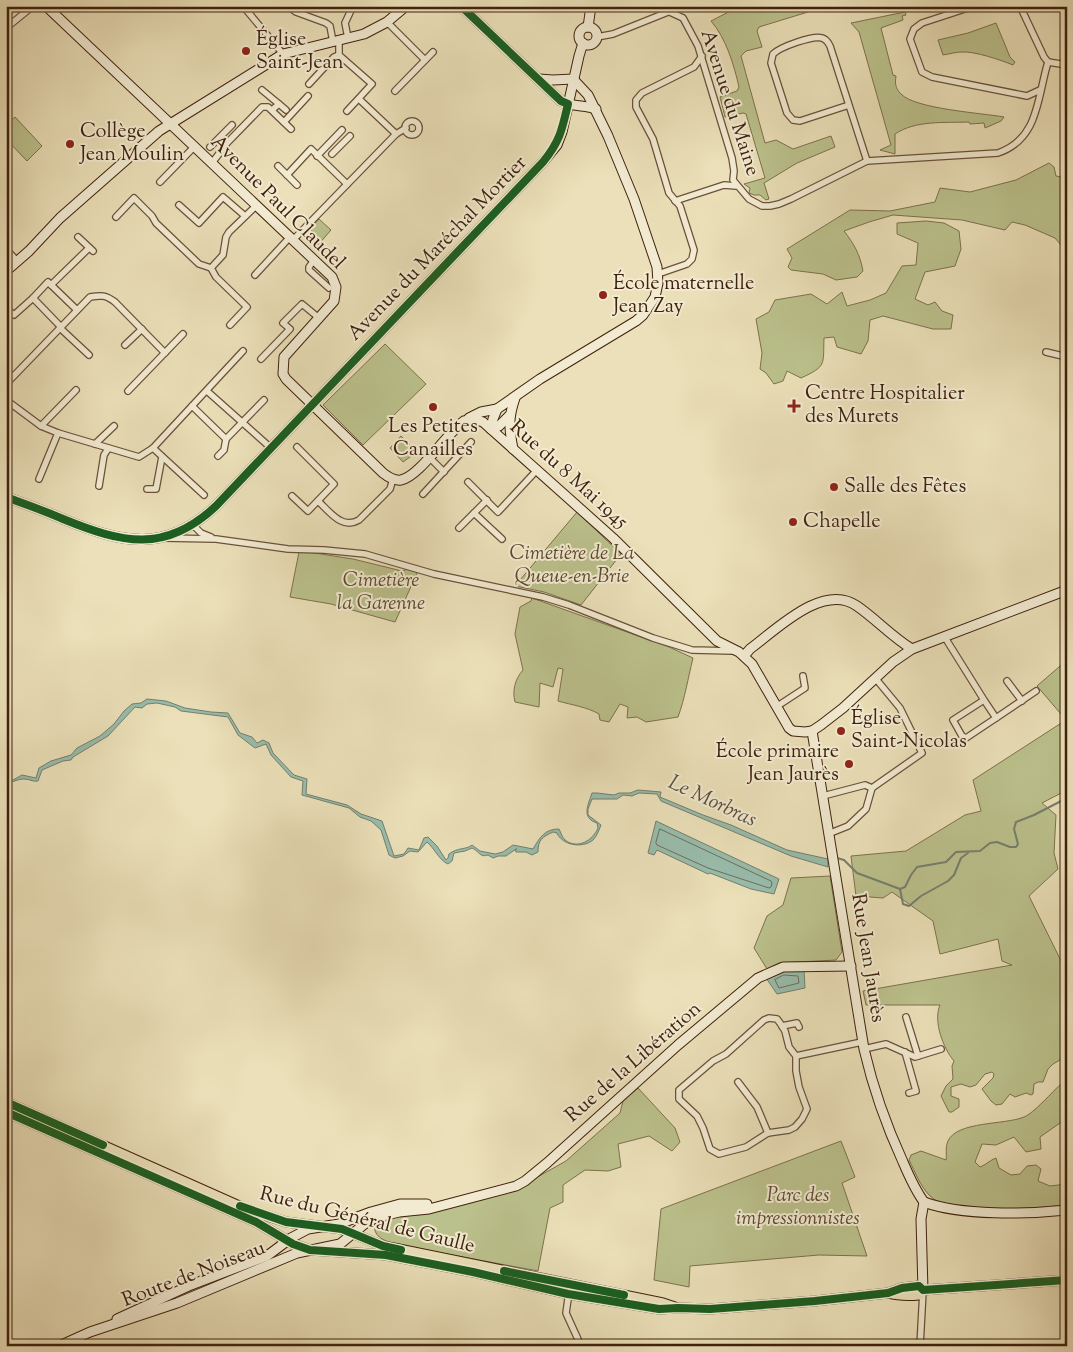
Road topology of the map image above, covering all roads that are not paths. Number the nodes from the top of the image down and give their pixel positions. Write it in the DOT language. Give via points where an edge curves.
graph roads {
  1 [pos="33,6"];
  2 [pos="46,6"];
  3 [pos="243,6"];
  4 [pos="289,6"];
  5 [pos="353,6"];
  6 [pos="406,6"];
  7 [pos="461,6"];
  8 [pos="590,6"];
  9 [pos="664,6"];
  10 [pos="683,6"];
  11 [pos="974,6"];
  12 [pos="1020,6"];
  13 [pos="670,12"];
  14 [pos="662,15"];
  15 [pos="683,18"];
  16 [pos="387,22"];
  17 [pos="588,27"];
  18 [pos="6,28"];
  19 [pos="597,37"];
  20 [pos="340,40"];
  21 [pos="583,43"];
  22 [pos="433,52"];
  23 [pos="283,54"];
  24 [pos="339,55"];
  25 [pos="702,56"];
  26 [pos="425,60"];
  27 [pos="1048,62"];
  28 [pos="1067,65"];
  29 [pos="694,66"];
  30 [pos="706,70"];
  31 [pos="539,79"];
  32 [pos="573,79"];
  33 [pos="309,84"];
  34 [pos="262,90"];
  35 [pos="1040,90"];
  36 [pos="395,92"];
  37 [pos="308,96"];
  38 [pos="359,99"];
  39 [pos="278,104"];
  40 [pos="568,104"];
  41 [pos="849,105"];
  42 [pos="596,109"];
  43 [pos="272,110"];
  44 [pos="286,110"];
  45 [pos="347,110"];
  46 [pos="284,122"];
  47 [pos="170,124"];
  48 [pos="232,125"];
  49 [pos="406,128"];
  50 [pos="291,129"];
  51 [pos="342,130"];
  52 [pos="396,134"];
  53 [pos="350,136"];
  54 [pos="220,137"];
  55 [pos="331,141"];
  56 [pos="227,143"];
  57 [pos="194,147"];
  58 [pos="210,148"];
  59 [pos="339,148"];
  60 [pos="332,154"];
  61 [pos="318,156"];
  62 [pos="867,161"];
  63 [pos="212,163"];
  64 [pos="278,166"];
  65 [pos="287,175"];
  66 [pos="160,182"];
  67 [pos="347,184"];
  68 [pos="297,185"];
  69 [pos="736,186"];
  70 [pos="675,201"];
  71 [pos="179,205"];
  72 [pos="257,205"];
  73 [pos="245,216"];
  74 [pos="116,217"];
  75 [pos="78,237"];
  76 [pos="292,238"];
  77 [pos="6,249"];
  78 [pos="314,260"];
  79 [pos="17,261"];
  80 [pos="210,268"];
  81 [pos="6,272"];
  82 [pos="658,274"];
  83 [pos="255,275"];
  84 [pos="51,284"];
  85 [pos="328,288"];
  86 [pos="32,298"];
  87 [pos="6,308"];
  88 [pos="78,310"];
  89 [pos="319,318"];
  90 [pos="230,325"];
  91 [pos="61,328"];
  92 [pos="142,329"];
  93 [pos="183,334"];
  94 [pos="126,345"];
  95 [pos="243,351"];
  96 [pos="1046,352"];
  97 [pos="165,353"];
  98 [pos="89,355"];
  99 [pos="1067,357"];
  100 [pos="261,359"];
  101 [pos="6,384"];
  102 [pos="76,390"];
  103 [pos="128,391"];
  104 [pos="207,391"];
  105 [pos="515,398"];
  106 [pos="6,400"];
  107 [pos="264,400"];
  108 [pos="313,405"];
  109 [pos="192,406"];
  110 [pos="497,409"];
  111 [pos="509,416"];
  112 [pos="464,421"];
  113 [pos="242,423"];
  114 [pos="41,426"];
  115 [pos="114,426"];
  116 [pos="491,429"];
  117 [pos="58,433"];
  118 [pos="226,439"];
  119 [pos="471,442"];
  120 [pos="95,444"];
  121 [pos="297,447"];
  122 [pos="153,448"];
  123 [pos="271,448"];
  124 [pos="108,449"];
  125 [pos="513,449"];
  126 [pos="218,456"];
  127 [pos="162,457"];
  128 [pos="429,457"];
  129 [pos="537,470"];
  130 [pos="444,472"];
  131 [pos="39,479"];
  132 [pos="393,479"];
  133 [pos="468,482"];
  134 [pos="99,486"];
  135 [pos="147,489"];
  136 [pos="423,494"];
  137 [pos="204,495"];
  138 [pos="292,496"];
  139 [pos="6,497"];
  140 [pos="487,500"];
  141 [pos="318,501"];
  142 [pos="474,513"];
  143 [pos="193,525"];
  144 [pos="459,528"];
  145 [pos="161,538"];
  146 [pos="216,539"];
  147 [pos="502,539"];
  148 [pos="1067,590"];
  149 [pos="944,636"];
  150 [pos="718,641"];
  151 [pos="912,649"];
  152 [pos="710,651"];
  153 [pos="742,652"];
  154 [pos="803,676"];
  155 [pos="876,679"];
  156 [pos="1007,681"];
  157 [pos="1036,690"];
  158 [pos="984,700"];
  159 [pos="1022,700"];
  160 [pos="776,707"];
  161 [pos="996,718"];
  162 [pos="812,731"];
  163 [pos="872,788"];
  164 [pos="823,796"];
  165 [pos="828,834"];
  166 [pos="851,966"];
  167 [pos="906,1017"];
  168 [pos="782,1026"];
  169 [pos="799,1027"];
  170 [pos="863,1046"];
  171 [pos="942,1049"];
  172 [pos="905,1052"];
  173 [pos="796,1056"];
  174 [pos="918,1056"];
  175 [pos="738,1082"];
  176 [pos="909,1093"];
  177 [pos="6,1102"];
  178 [pos="6,1112"];
  179 [pos="768,1133"];
  180 [pos="924,1202"];
  181 [pos="444,1205"];
  182 [pos="1067,1210"];
  183 [pos="322,1227"];
  184 [pos="353,1233"];
  185 [pos="288,1241"];
  186 [pos="310,1250"];
  187 [pos="1067,1280"];
  188 [pos="191,1286"];
  189 [pos="569,1289"];
  190 [pos="923,1290"];
  191 [pos="195,1295"];
  192 [pos="90,1332"];
  193 [pos="59,1346"];
  194 [pos="581,1346"];
  195 [pos="920,1346"];
  1 -- 18 [label="street"];
  2 -- 47 [label="main road, Avenue Paul Claudel"];
  3 -- 23 [label="street"];
  4 -- 20 [label="street" via="296,12 326,23"];
  5 -- 20 [label="street"];
  6 -- 16 [label="main road"];
  7 -- 31 [label="main road"];
  8 -- 17 [label="main road"];
  9 -- 14 [label="street"];
  10 -- 13 [label="street"];
  10 -- 15 [label="street"];
  11 -- 35 [label="street" via="922,23 914,29 910,39 922,72 932,77 1027,96"];
  12 -- 27 [label="street"];
  13 -- 14 [label="street"];
  13 -- 15 [label="street, Avenue du Maine"];
  14 -- 19 [label="street"];
  15 -- 25 [label="street, Avenue du Maine"];
  16 -- 20 [label="main road" via="364,34"];
  16 -- 26 [label="street"];
  17 -- 19 [label="main road" via="596,31"];
  17 -- 21 [label="main road" via="580,33"];
  19 -- 21 [label="main road" via="592,44"];
  20 -- 23 [label="main road"];
  20 -- 24 [label="street"];
  21 -- 32 [label="main road, Avenue du Maréchal Mortier"];
  22 -- 26 [label="street"];
  23 -- 47 [label="main road"];
  24 -- 33 [label="street"];
  24 -- 38 [label="street" via="372,84"];
  25 -- 29 [label="street"];
  25 -- 30 [label="street, Avenue du Maine"];
  26 -- 36 [label="street"];
  27 -- 28 [label="street"];
  27 -- 35 [label="street, Avenue du Maine"];
  29 -- 30 [label="street"];
  29 -- 70 [label="street" via="642,93 635,103 653,139 669,192"];
  30 -- 69 [label="street, Avenue du Maine" via="732,158"];
  31 -- 32 [label="main road"];
  31 -- 40 [label="main road"];
  32 -- 40 [label="main road, Avenue du Maréchal Mortier"];
  32 -- 42 [label="main road"];
  34 -- 39 [label="street"];
  35 -- 62 [label="street, Avenue du Maine" via="1030,127 1011,149 998,153"];
  37 -- 46 [label="street"];
  38 -- 45 [label="street"];
  38 -- 52 [label="street"];
  39 -- 43 [label="street"];
  39 -- 44 [label="street"];
  40 -- 42 [label="main road"];
  40 -- 108 [label="main road, Avenue du Maréchal Mortier" via="557,145 543,162"];
  41 -- 41 [label="street" via="828,42 815,37 773,54 771,63 787,113 793,120 800,121"];
  41 -- 62 [label="street"];
  42 -- 82 [label="main road" via="621,166"];
  43 -- 46 [label="street"];
  43 -- 56 [label="street" via="262,107"];
  46 -- 50 [label="street"];
  47 -- 57 [label="main road, Avenue Paul Claudel"];
  47 -- 79 [label="main road" via="60,218"];
  48 -- 54 [label="street"];
  49 -- 52 [label="street"];
  51 -- 55 [label="street"];
  52 -- 67 [label="street"];
  53 -- 59 [label="street"];
  54 -- 56 [label="street"];
  54 -- 58 [label="street"];
  55 -- 59 [label="street"];
  55 -- 61 [label="street"];
  56 -- 63 [label="street"];
  57 -- 63 [label="main road, Avenue Paul Claudel"];
  57 -- 66 [label="street"];
  59 -- 60 [label="street"];
  61 -- 65 [label="street" via="311,150"];
  61 -- 67 [label="street"];
  62 -- 69 [label="street, Avenue du Maine" via="779,204 762,206 754,203"];
  63 -- 72 [label="main road, Avenue Paul Claudel"];
  64 -- 65 [label="street"];
  65 -- 68 [label="street"];
  67 -- 76 [label="street"];
  69 -- 70 [label="street" via="724,185"];
  70 -- 82 [label="street" via="680,206 693,256 687,264"];
  71 -- 73 [label="street" via="199,223 223,197"];
  72 -- 73 [label="street"];
  72 -- 76 [label="main road, Avenue Paul Claudel"];
  73 -- 80 [label="street" via="229,232 222,255"];
  74 -- 80 [label="street" via="134,198 199,264"];
  75 -- 84 [label="street" via="91,249"];
  76 -- 78 [label="main road, Avenue Paul Claudel"];
  76 -- 83 [label="street"];
  77 -- 79 [label="street"];
  78 -- 85 [label="street" via="309,270"];
  78 -- 89 [label="main road, Avenue Paul Claudel" via="332,277 336,287 334,301"];
  79 -- 81 [label="main road"];
  80 -- 90 [label="street" via="247,307"];
  82 -- 105 [label="main road" via="655,297 643,315"];
  84 -- 86 [label="street" via="48,282"];
  84 -- 88 [label="street"];
  86 -- 87 [label="street" via="14,316"];
  86 -- 91 [label="street"];
  88 -- 91 [label="street"];
  88 -- 92 [label="street" via="90,297 108,297"];
  89 -- 100 [label="street" via="302,304 283,323 290,329"];
  89 -- 108 [label="main road, Avenue Paul Claudel" via="284,357 282,368 286,379"];
  91 -- 98 [label="street"];
  91 -- 101 [label="street"];
  92 -- 94 [label="street"];
  92 -- 97 [label="street"];
  93 -- 97 [label="street"];
  95 -- 104 [label="street"];
  96 -- 99 [label="street"];
  97 -- 103 [label="street"];
  102 -- 114 [label="street"];
  104 -- 109 [label="street"];
  104 -- 113 [label="street"];
  105 -- 110 [label="main road"];
  105 -- 111 [label="main road"];
  106 -- 114 [label="street"];
  107 -- 113 [label="street"];
  108 -- 123 [label="main road, Avenue du Maréchal Mortier"];
  108 -- 132 [label="main road, Avenue Paul Claudel"];
  109 -- 118 [label="street"];
  109 -- 122 [label="street"];
  110 -- 112 [label="main road"];
  110 -- 116 [label="main road"];
  111 -- 116 [label="main road"];
  111 -- 125 [label="main road"];
  112 -- 116 [label="main road, Rue du 8 Mai 1945" via="479,420"];
  112 -- 128 [label="main road"];
  113 -- 118 [label="street"];
  113 -- 123 [label="street"];
  114 -- 117 [label="street"];
  115 -- 120 [label="street"];
  116 -- 125 [label="main road, Rue du 8 Mai 1945"];
  117 -- 120 [label="street"];
  117 -- 131 [label="street"];
  118 -- 126 [label="street" via="224,450"];
  119 -- 130 [label="street"];
  120 -- 124 [label="street"];
  121 -- 141 [label="street" via="334,484"];
  122 -- 124 [label="street" via="139,457"];
  122 -- 127 [label="street"];
  123 -- 143 [label="main road, Avenue du Maréchal Mortier" via="216,506"];
  124 -- 134 [label="street"];
  125 -- 129 [label="main road, Rue du 8 Mai 1945"];
  127 -- 135 [label="street" via="156,489"];
  127 -- 137 [label="street"];
  128 -- 130 [label="street"];
  128 -- 132 [label="main road" via="409,476"];
  129 -- 140 [label="street" via="498,512"];
  129 -- 150 [label="main road, Rue du 8 Mai 1945" via="613,538"];
  130 -- 136 [label="street"];
  132 -- 141 [label="street" via="390,489 354,523 342,522"];
  133 -- 140 [label="street"];
  138 -- 141 [label="street" via="308,511"];
  139 -- 145 [label="main road, Avenue du Maréchal Mortier" via="105,535 131,540"];
  140 -- 142 [label="street"];
  142 -- 144 [label="street"];
  142 -- 147 [label="street"];
  143 -- 145 [label="main road, Avenue du Maréchal Mortier"];
  143 -- 146 [label="street" via="201,533"];
  145 -- 146 [label="street"];
  146 -- 152 [label="street" via="288,549 365,554 434,574 543,597 653,638 692,650"];
  148 -- 149 [label="main road"];
  149 -- 151 [label="main road"];
  149 -- 158 [label="street"];
  150 -- 152 [label="street" via="718,646"];
  150 -- 153 [label="main road, Rue du 8 Mai 1945"];
  151 -- 153 [label="main road" via="849,601 831,600 809,605"];
  151 -- 155 [label="main road"];
  152 -- 153 [label="street"];
  153 -- 160 [label="main road"];
  154 -- 160 [label="street" via="805,688"];
  155 -- 162 [label="main road"];
  155 -- 163 [label="street" via="900,708 922,753"];
  156 -- 159 [label="street"];
  157 -- 159 [label="street"];
  158 -- 161 [label="street"];
  158 -- 161 [label="street" via="953,720 962,736 966,738"];
  159 -- 161 [label="street"];
  160 -- 162 [label="main road" via="788,728"];
  162 -- 164 [label="main road, Rue Jean Jaurès"];
  163 -- 164 [label="street" via="865,785"];
  163 -- 165 [label="street" via="866,809 848,826"];
  164 -- 165 [label="main road, Rue Jean Jaurès"];
  165 -- 166 [label="main road, Rue Jean Jaurès"];
  166 -- 170 [label="main road, Rue Jean Jaurès"];
  166 -- 181 [label="main road, Rue de la Libération" via="783,967 764,975 678,1046 526,1181"];
  167 -- 174 [label="street"];
  168 -- 169 [label="street" via="797,1023"];
  168 -- 173 [label="street" via="789,1047"];
  168 -- 179 [label="street" via="776,1019 764,1020 678,1092 681,1101 699,1118 708,1146 714,1152 725,1153 746,1147"];
  170 -- 172 [label="street" via="886,1044"];
  170 -- 173 [label="street"];
  170 -- 180 [label="main road, Rue Jean Jaurès" via="881,1112 914,1187"];
  171 -- 174 [label="street"];
  172 -- 174 [label="street"];
  172 -- 176 [label="street" via="916,1091"];
  173 -- 179 [label="street" via="797,1079 806,1111 792,1130"];
  175 -- 179 [label="street" via="758,1107"];
  177 -- 183 [label="main road, Rue du Général de Gaulle" via="244,1208 286,1222"];
  178 -- 185 [label="main road, Rue du Général de Gaulle" via="256,1222"];
  180 -- 182 [label="main road" via="950,1210"];
  180 -- 190 [label="main road" via="921,1219"];
  181 -- 183 [label="main road, Rue de la Libération" via="400,1204"];
  181 -- 184 [label="main road, Rue de la Libération" via="378,1217"];
  183 -- 184 [label="main road, Rue du Général de Gaulle"];
  183 -- 185 [label="main road, Route de Noiseau" via="300,1232"];
  184 -- 186 [label="main road, Route de Noiseau" via="340,1244"];
  184 -- 189 [label="main road, Rue du Général de Gaulle" via="383,1246"];
  185 -- 186 [label="main road, Rue du Général de Gaulle"];
  185 -- 188 [label="main road, Route de Noiseau" via="268,1256"];
  186 -- 189 [label="main road, Rue du Général de Gaulle" via="386,1255"];
  186 -- 191 [label="main road, Route de Noiseau"];
  187 -- 190 [label="main road, Rue du Général de Gaulle"];
  188 -- 191 [label="street"];
  188 -- 192 [label="main road, Route de Noiseau"];
  189 -- 190 [label="main road, Rue du Général de Gaulle" via="678,1308 710,1309 888,1293 919,1286"];
  189 -- 194 [label="street" via="566,1313"];
  190 -- 195 [label="street"];
  191 -- 192 [label="main road, Route de Noiseau"];
  192 -- 193 [label="main road, Route de Noiseau"];
}
